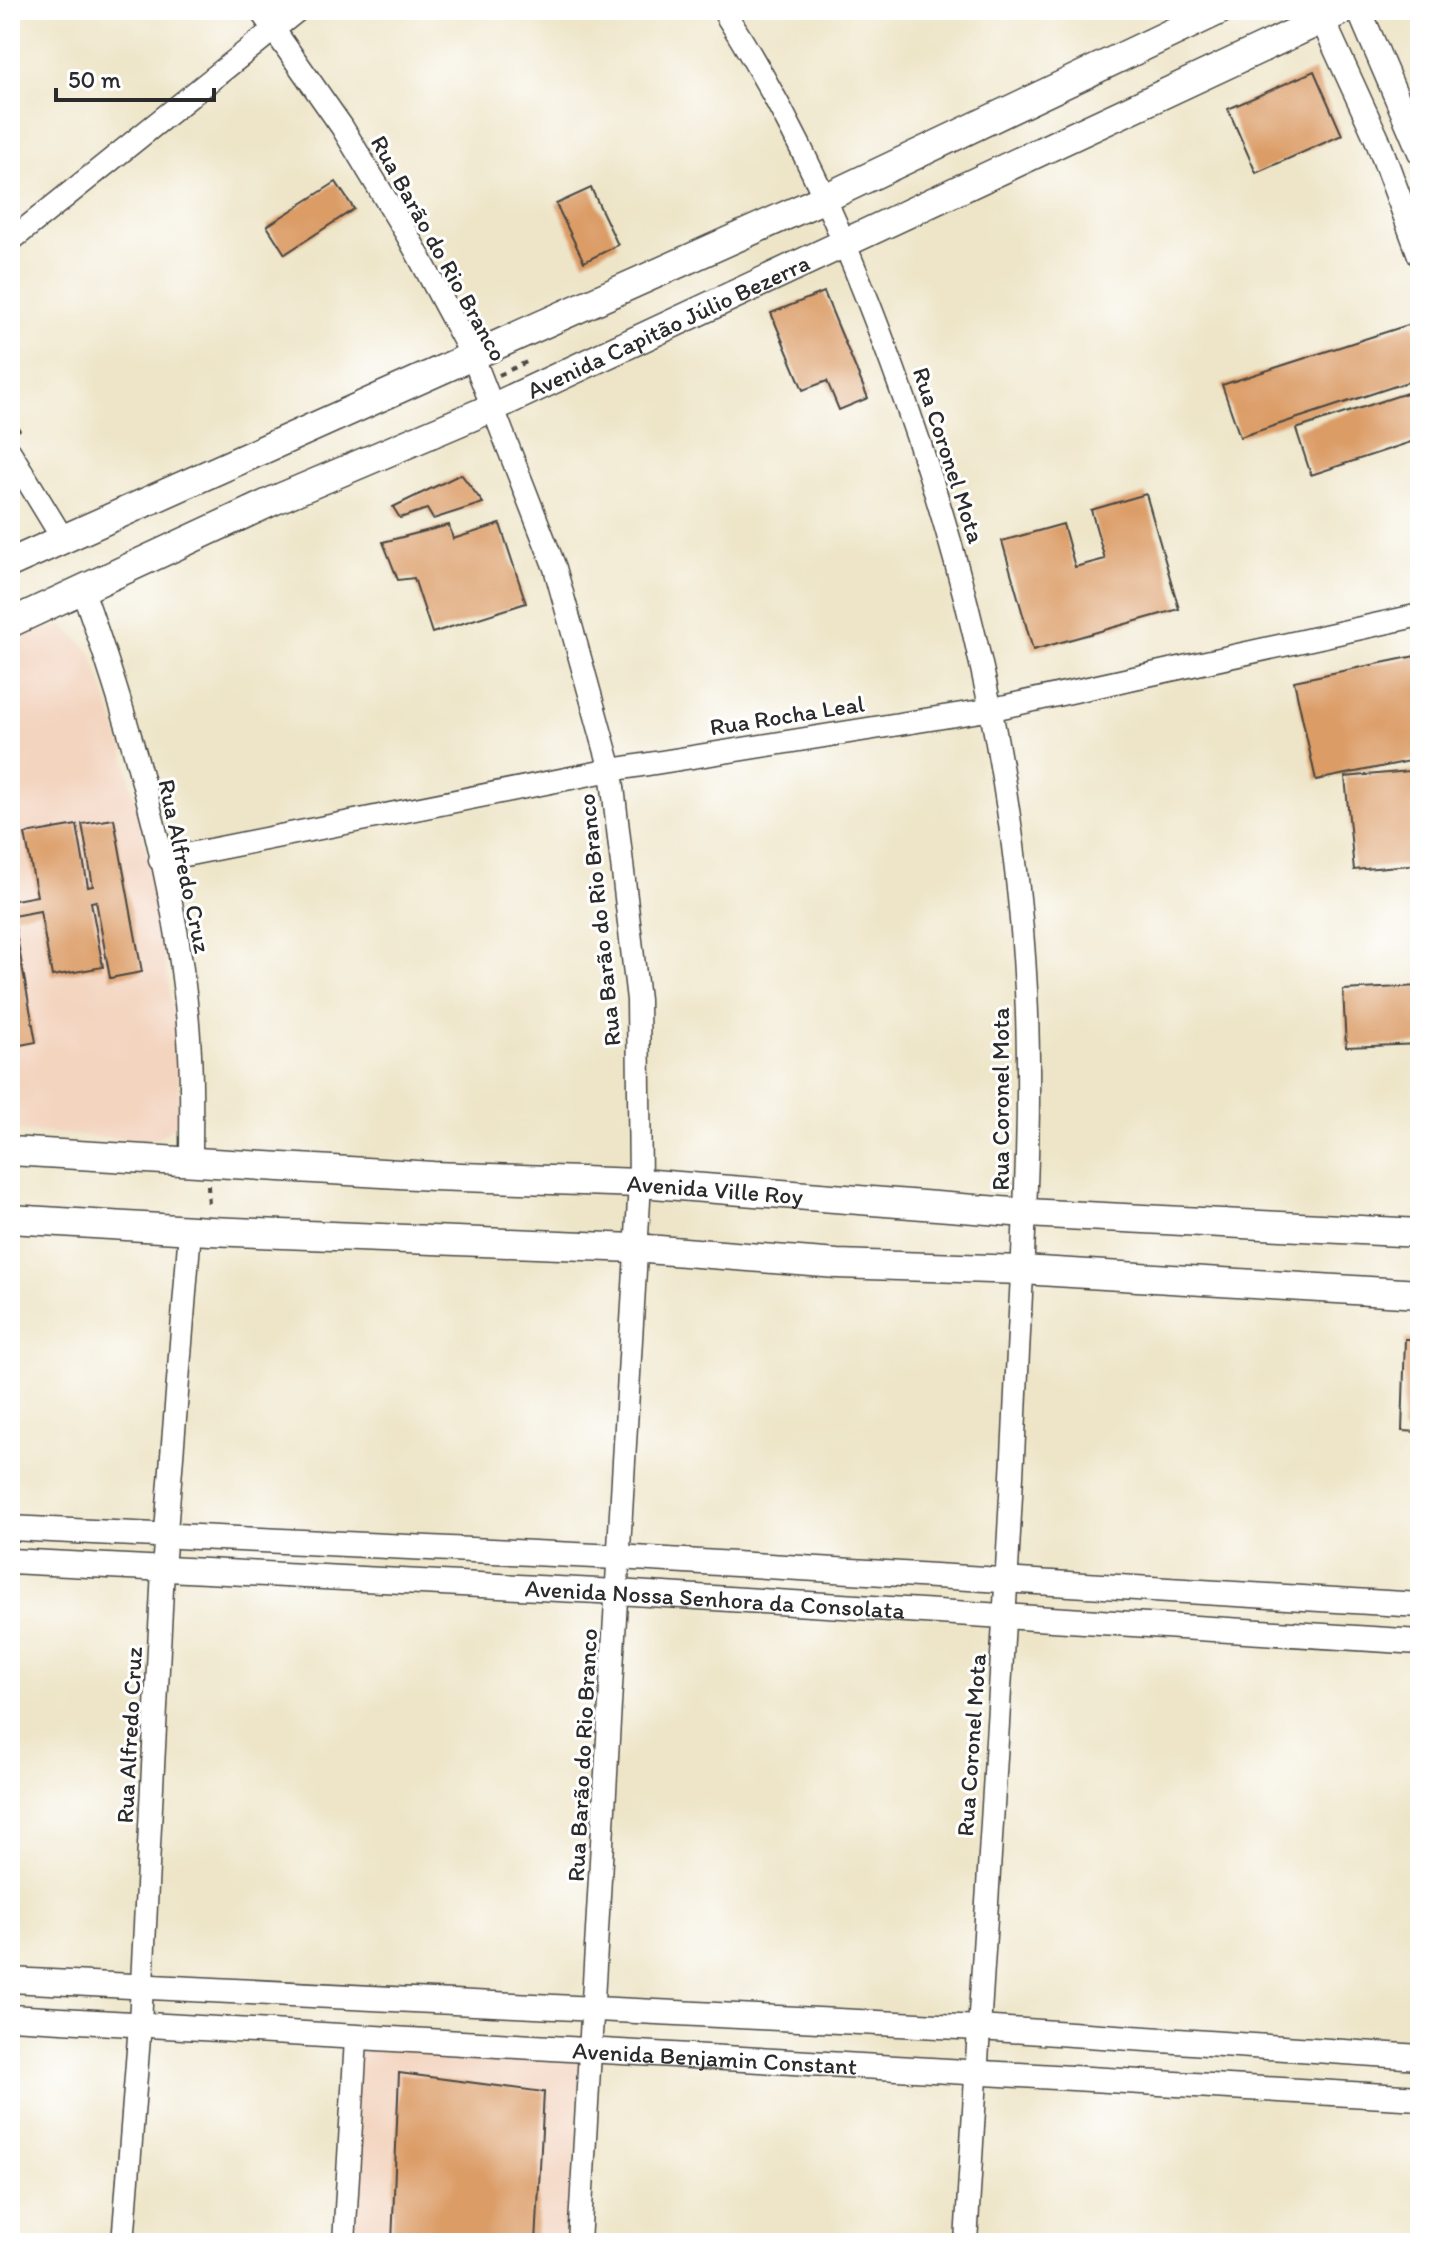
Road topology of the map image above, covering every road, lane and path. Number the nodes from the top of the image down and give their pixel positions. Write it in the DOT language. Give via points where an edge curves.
graph roads {
  1 [pos="260,10"];
  2 [pos="298,10"];
  3 [pos="723,10"];
  4 [pos="1220,10"];
  5 [pos="1359,10"];
  6 [pos="1328,14"];
  7 [pos="275,28"];
  8 [pos="1420,152"];
  9 [pos="827,197"];
  10 [pos="10,241"];
  11 [pos="848,245"];
  12 [pos="1420,255"];
  13 [pos="473,357"];
  14 [pos="494,407"];
  15 [pos="10,452"];
  16 [pos="63,539"];
  17 [pos="10,563"];
  18 [pos="82,588"];
  19 [pos="1420,615"];
  20 [pos="10,623"];
  21 [pos="993,709"];
  22 [pos="611,770"];
  23 [pos="160,860"];
  24 [pos="10,1151"];
  25 [pos="191,1163"];
  26 [pos="640,1183"];
  27 [pos="1026,1213"];
  28 [pos="10,1219"];
  29 [pos="190,1230"];
  30 [pos="1420,1233"];
  31 [pos="634,1248"];
  32 [pos="1022,1270"];
  33 [pos="1420,1294"];
  34 [pos="10,1528"];
  35 [pos="167,1537"];
  36 [pos="617,1557"];
  37 [pos="10,1561"];
  38 [pos="163,1569"];
  39 [pos="1007,1582"];
  40 [pos="617,1592"];
  41 [pos="1420,1605"];
  42 [pos="1005,1617"];
  43 [pos="1420,1642"];
  44 [pos="10,1980"];
  45 [pos="142,1987"];
  46 [pos="595,2009"];
  47 [pos="10,2017"];
  48 [pos="140,2024"];
  49 [pos="979,2028"];
  50 [pos="356,2039"];
  51 [pos="590,2053"];
  52 [pos="1420,2057"];
  53 [pos="976,2074"];
  54 [pos="1420,2098"];
  55 [pos="123,2243"];
  56 [pos="344,2243"];
  57 [pos="579,2243"];
  58 [pos="966,2243"];
  1 -- 7 [label="street, Rua Barão do Rio Branco"];
  2 -- 7 [label="street"];
  3 -- 9 [label="street, Rua Coronel Mota"];
  4 -- 9 [label="main road"];
  5 -- 8 [label="main road"];
  6 -- 11 [label="main road, Avenida Capitão Júlio Bezerra"];
  6 -- 12 [label="main road"];
  7 -- 10 [label="street"];
  7 -- 13 [label="street, Rua Barão do Rio Branco" via="409,238"];
  9 -- 11 [label="street, Rua Coronel Mota"];
  9 -- 13 [label="main road"];
  11 -- 14 [label="main road, Avenida Capitão Júlio Bezerra"];
  11 -- 21 [label="street, Rua Coronel Mota" via="933,474"];
  13 -- 14 [label="street, Rua Barão do Rio Branco"];
  13 -- 16 [label="main road"];
  14 -- 18 [label="main road, Avenida Capitão Júlio Bezerra"];
  14 -- 22 [label="street, Rua Barão do Rio Branco" via="555,568"];
  15 -- 16 [label="street"];
  16 -- 17 [label="main road"];
  18 -- 20 [label="main road, Avenida Capitão Júlio Bezerra"];
  18 -- 23 [label="street, Rua Alfredo Cruz" via="116,684"];
  19 -- 21 [label="street, Rua Rocha Leal"];
  21 -- 22 [label="street, Rua Rocha Leal"];
  21 -- 27 [label="street, Rua Coronel Mota" via="1026,987"];
  22 -- 23 [label="street, Rua Rocha Leal"];
  22 -- 26 [label="street, Rua Barão do Rio Branco" via="638,1000"];
  23 -- 25 [label="street, Rua Alfredo Cruz" via="190,1052"];
  24 -- 25 [label="main road, Avenida Ville Roy"];
  25 -- 26 [label="main road, Avenida Ville Roy"];
  26 -- 27 [label="main road, Avenida Ville Roy"];
  26 -- 31 [label="street, Rua Barão do Rio Branco"];
  27 -- 30 [label="main road, Avenida Ville Roy"];
  27 -- 32 [label="street, Rua Coronel Mota"];
  28 -- 29 [label="main road"];
  29 -- 31 [label="main road"];
  29 -- 35 [label="street, Rua Alfredo Cruz"];
  31 -- 32 [label="main road" via="837,1264"];
  31 -- 36 [label="street, Rua Barão do Rio Branco"];
  32 -- 33 [label="main road"];
  32 -- 39 [label="street, Rua Coronel Mota"];
  34 -- 35 [label="main road, Avenida Nossa Senhora da Consolata"];
  35 -- 36 [label="main road, Avenida Nossa Senhora da Consolata"];
  35 -- 38 [label="street, Rua Alfredo Cruz"];
  36 -- 39 [label="main road, Avenida Nossa Senhora da Consolata"];
  36 -- 40 [label="street, Rua Barão do Rio Branco"];
  37 -- 38 [label="main road, Avenida Nossa Senhora da Consolata"];
  38 -- 40 [label="main road, Avenida Nossa Senhora da Consolata"];
  38 -- 45 [label="street, Rua Alfredo Cruz"];
  39 -- 41 [label="main road, Avenida Nossa Senhora da Consolata"];
  39 -- 42 [label="street, Rua Coronel Mota"];
  40 -- 42 [label="main road, Avenida Nossa Senhora da Consolata"];
  40 -- 46 [label="street, Rua Barão do Rio Branco"];
  42 -- 43 [label="main road, Avenida Nossa Senhora da Consolata"];
  42 -- 49 [label="street, Rua Coronel Mota"];
  44 -- 45 [label="main road, Avenida Benjamin Constant"];
  45 -- 46 [label="main road, Avenida Benjamin Constant"];
  45 -- 48 [label="street, Rua Alfredo Cruz"];
  46 -- 49 [label="main road, Avenida Benjamin Constant"];
  46 -- 51 [label="street, Rua Barão do Rio Branco"];
  47 -- 48 [label="main road, Avenida Benjamin Constant"];
  48 -- 50 [label="main road, Avenida Benjamin Constant"];
  48 -- 55 [label="street, Rua Alfredo Cruz"];
  49 -- 52 [label="main road, Avenida Benjamin Constant"];
  49 -- 53 [label="street, Rua Coronel Mota"];
  50 -- 51 [label="main road, Avenida Benjamin Constant"];
  50 -- 56 [label="street"];
  51 -- 53 [label="main road, Avenida Benjamin Constant"];
  51 -- 57 [label="street, Rua Barão do Rio Branco"];
  53 -- 54 [label="main road, Avenida Benjamin Constant"];
  53 -- 58 [label="street, Rua Coronel Mota"];
}
